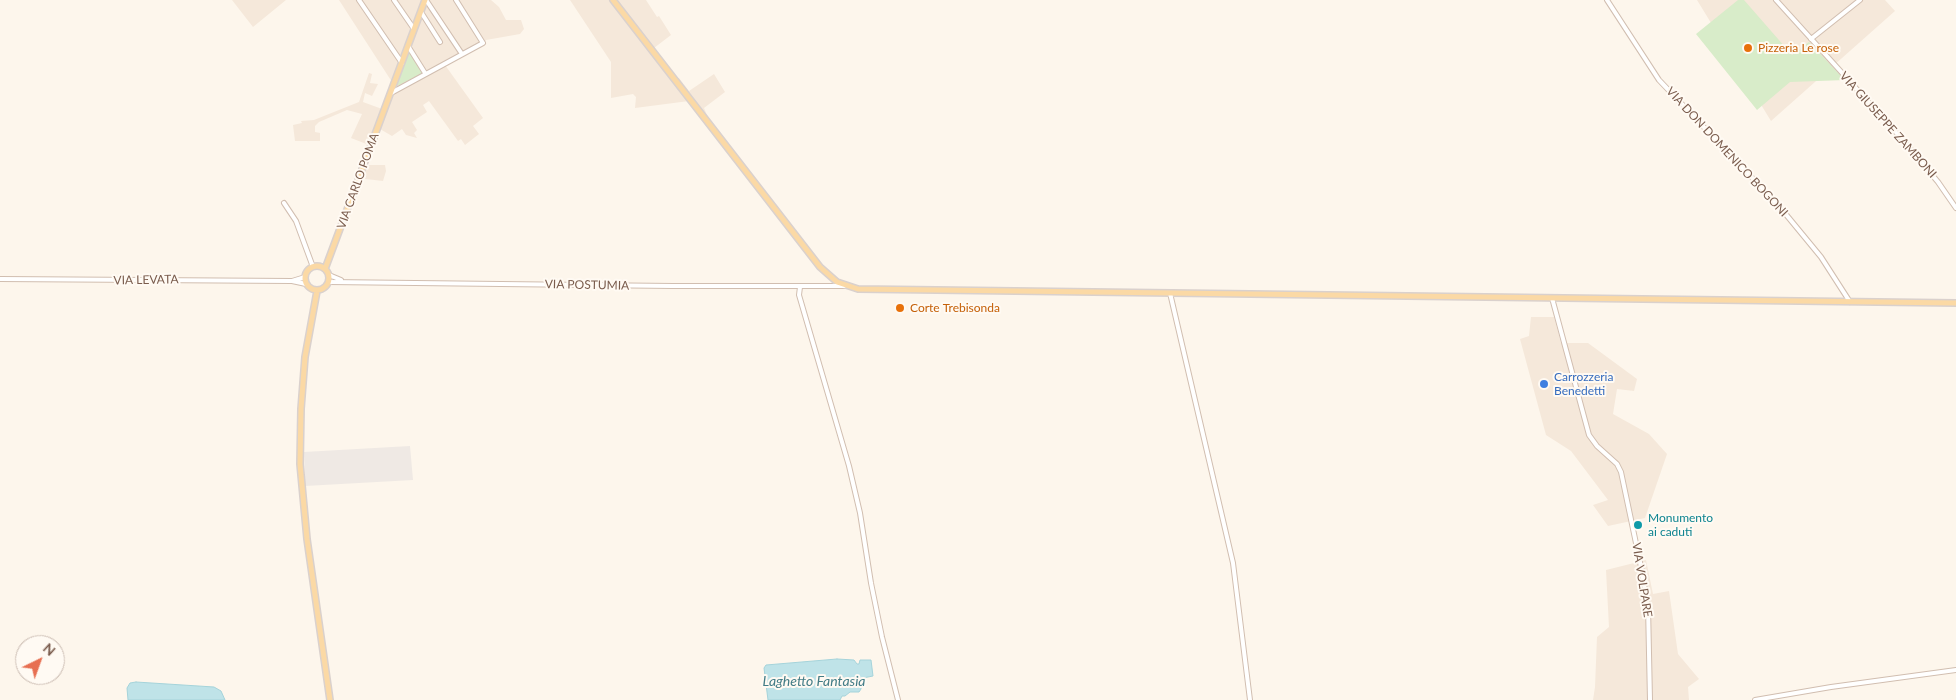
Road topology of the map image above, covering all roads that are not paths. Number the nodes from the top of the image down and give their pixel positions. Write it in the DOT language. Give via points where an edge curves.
graph roads {
  1 [pos="359,0"];
  2 [pos="394,0"];
  3 [pos="426,0"];
  4 [pos="456,0"];
  5 [pos="612,0"];
  6 [pos="1607,0"];
  7 [pos="1777,0"];
  8 [pos="1860,0"];
  9 [pos="421,12"];
  10 [pos="414,29"];
  11 [pos="1811,39"];
  12 [pos="440,42"];
  13 [pos="408,46"];
  14 [pos="462,54"];
  15 [pos="402,63"];
  16 [pos="425,74"];
  17 [pos="391,93"];
  18 [pos="284,203"];
  19 [pos="1956,208"];
  20 [pos="313,267"];
  21 [pos="324,269"];
  22 [pos="329,275"];
  23 [pos="305,277"];
  24 [pos="0,279"];
  25 [pos="292,281"];
  26 [pos="343,281"];
  27 [pos="329,282"];
  28 [pos="306,284"];
  29 [pos="845,286"];
  30 [pos="800,287"];
  31 [pos="317,291"];
  32 [pos="1170,293"];
  33 [pos="1552,298"];
  34 [pos="1850,302"];
  35 [pos="1956,303"];
  36 [pos="1956,670"];
  37 [pos="1250,698"];
  38 [pos="330,700"];
  39 [pos="898,700"];
  40 [pos="1650,700"];
  41 [pos="1755,700"];
  1 -- 15 [label="street"];
  2 -- 10 [label="street"];
  3 -- 9 [label="main road, VIA CARLO POMA"];
  3 -- 14 [label="street, VIA CARLO POMA"];
  4 -- 14 [label="street" via="483,42"];
  5 -- 29 [label="main road" via="820,266 832,279"];
  6 -- 34 [label="street, VIA DON DOMENICO BOGONI" via="1659,80 1779,206 1821,257"];
  7 -- 11 [label="street, VIA GIUSEPPE ZAMBONI"];
  8 -- 11 [label="street"];
  9 -- 10 [label="main road, VIA CARLO POMA"];
  9 -- 12 [label="street"];
  10 -- 13 [label="main road, VIA CARLO POMA"];
  11 -- 19 [label="street, VIA GIUSEPPE ZAMBONI" via="1902,139"];
  13 -- 15 [label="main road, VIA CARLO POMA"];
  13 -- 16 [label="street"];
  14 -- 16 [label="street"];
  15 -- 17 [label="main road, VIA CARLO POMA"];
  16 -- 17 [label="street"];
  17 -- 21 [label="main road, VIA CARLO POMA"];
  18 -- 20 [label="street" via="296,221"];
  20 -- 21 [label="main road"];
  20 -- 23 [label="main road" via="307,270"];
  21 -- 22 [label="main road"];
  22 -- 26 [label="street"];
  22 -- 27 [label="main road"];
  23 -- 25 [label="street, VIA LEVATA"];
  23 -- 28 [label="main road"];
  24 -- 25 [label="street, VIA LEVATA"];
  25 -- 28 [label="street, VIA LEVATA"];
  26 -- 27 [label="street, VIA POSTUMIA"];
  26 -- 30 [label="street, VIA POSTUMIA"];
  27 -- 31 [label="main road"];
  28 -- 31 [label="main road"];
  29 -- 30 [label="street, VIA POSTUMIA"];
  29 -- 32 [label="main road" via="858,289"];
  30 -- 39 [label="street" via="799,295 860,513 882,637"];
  31 -- 38 [label="main road" via="305,357 300,464 307,539"];
  32 -- 33 [label="main road"];
  32 -- 37 [label="street" via="1233,562"];
  33 -- 34 [label="main road"];
  33 -- 40 [label="street, VIA VOLPARE" via="1589,435 1621,472 1648,606"];
  34 -- 35 [label="main road"];
  36 -- 41 [label="street"];
}
